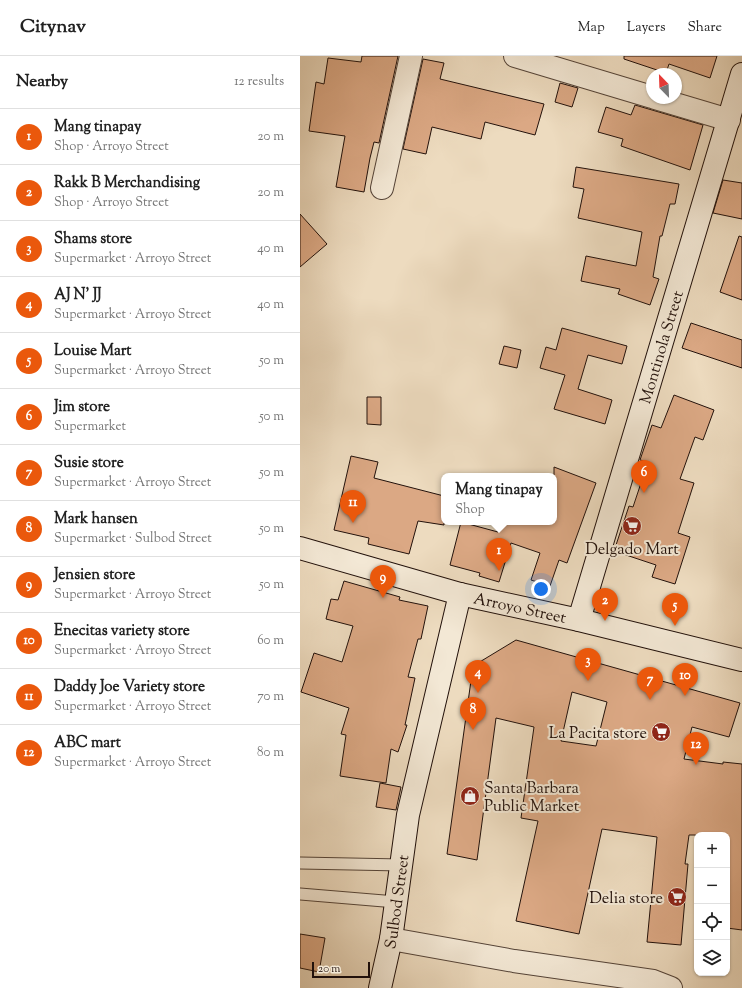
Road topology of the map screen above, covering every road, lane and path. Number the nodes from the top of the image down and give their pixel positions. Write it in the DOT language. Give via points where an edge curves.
graph roads {
  1 [pos="411,56"];
  2 [pos="515,56"];
  3 [pos="742,74"];
  4 [pos="646,95"];
  5 [pos="675,104"];
  6 [pos="729,120"];
  7 [pos="382,188"];
  8 [pos="300,548"];
  9 [pos="460,594"];
  10 [pos="579,620"];
  11 [pos="742,660"];
  12 [pos="300,862"];
  13 [pos="402,864"];
  14 [pos="300,894"];
  15 [pos="396,902"];
  16 [pos="391,939"];
  17 [pos="380,988"];
  18 [pos="671,988"];
  1 -- 7 [label="street"];
  2 -- 4 [label="street"];
  3 -- 6 [label="street, Montinola Street"];
  5 -- 6 [label="street"];
  6 -- 10 [label="street, Montinola Street"];
  8 -- 9 [label="street, Arroyo Street"];
  9 -- 10 [label="street, Arroyo Street"];
  9 -- 13 [label="street, Sulbod Street" via="408,815"];
  10 -- 11 [label="street, Arroyo Street"];
  12 -- 13 [label="lane"];
  13 -- 15 [label="street, Sulbod Street"];
  14 -- 15 [label="lane"];
  15 -- 16 [label="street, Sulbod Street"];
  16 -- 17 [label="street, Sulbod Street"];
  16 -- 18 [label="street" via="514,962 653,981"];
}
